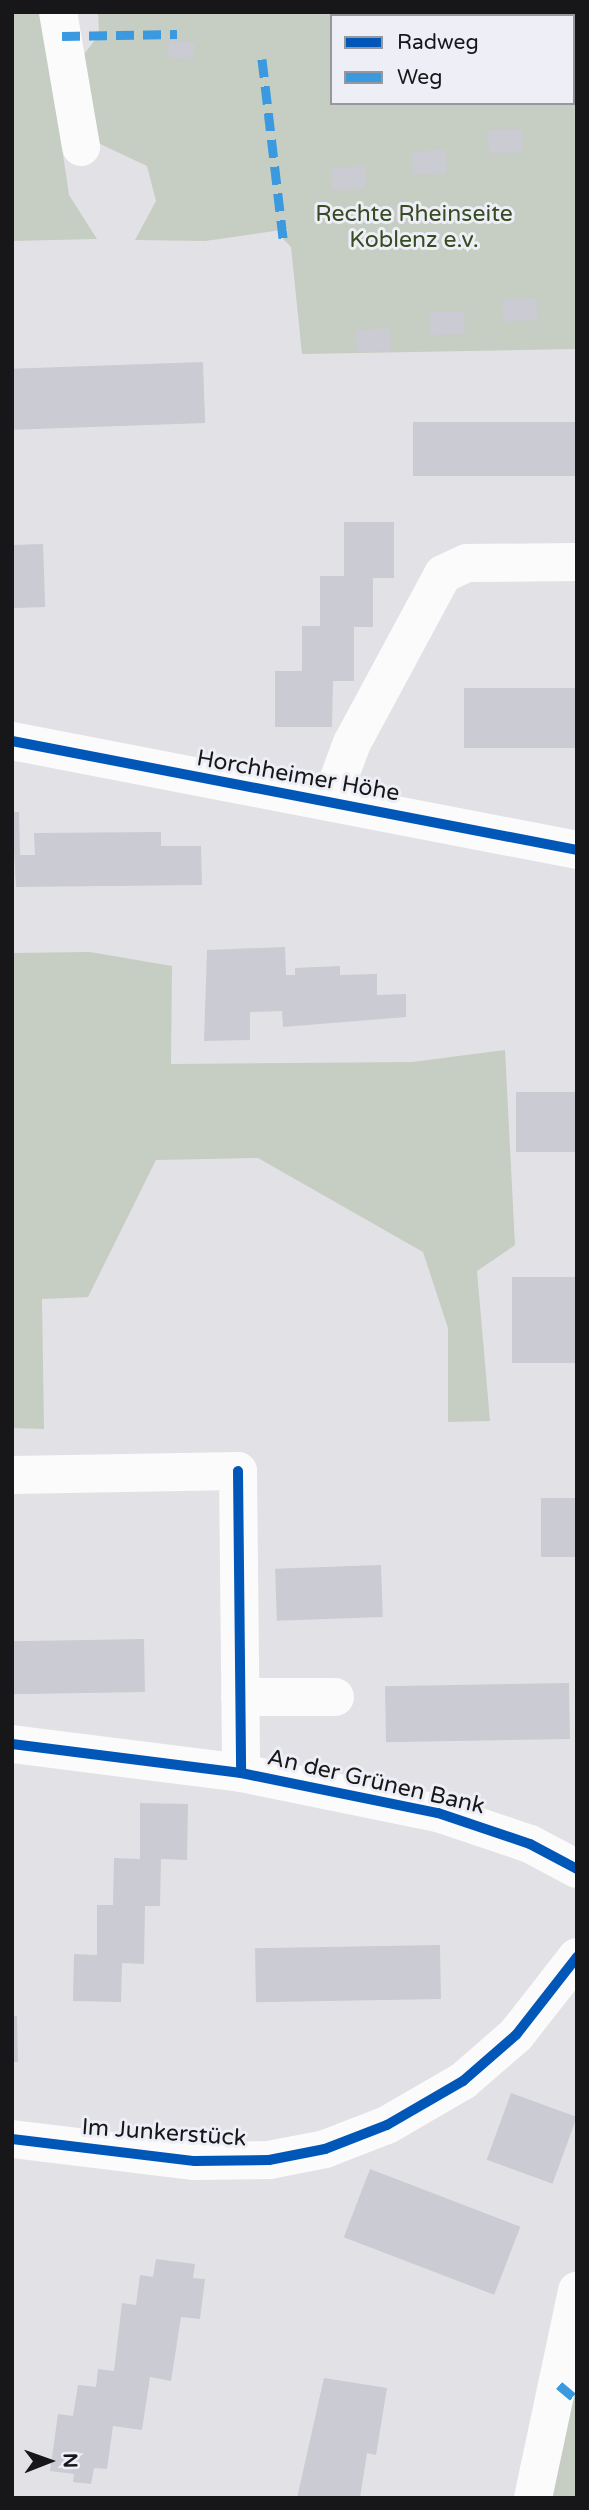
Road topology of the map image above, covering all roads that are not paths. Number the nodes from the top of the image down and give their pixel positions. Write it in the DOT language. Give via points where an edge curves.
graph roads {
  1 [pos="58,12"];
  2 [pos="81,147"];
  3 [pos="577,562"];
  4 [pos="12,741"];
  5 [pos="330,802"];
  6 [pos="577,850"];
  7 [pos="12,1475"];
  8 [pos="335,1697"];
  9 [pos="240,1698"];
  10 [pos="12,1744"];
  11 [pos="241,1773"];
  12 [pos="577,1869"];
  13 [pos="577,1957"];
  14 [pos="12,2139"];
  15 [pos="577,2291"];
  16 [pos="533,2498"];
  1 -- 2 [label="street"];
  3 -- 5 [label="street, Horchheimer Höhe" via="467,563 443,574 352,743"];
  4 -- 5 [label="street, Horchheimer Höhe"];
  5 -- 6 [label="street, Horchheimer Höhe"];
  7 -- 9 [label="street, An der Grünen Bank" via="238,1471"];
  8 -- 9 [label="street"];
  9 -- 11 [label="street, An der Grünen Bank"];
  10 -- 11 [label="street, An der Grünen Bank"];
  11 -- 12 [label="street, An der Grünen Bank" via="438,1813 530,1844"];
  13 -- 14 [label="street, Im Junkerstück" via="516,2035 463,2081 387,2125 325,2149 269,2160 195,2161"];
  15 -- 16 [label="street"];
}
